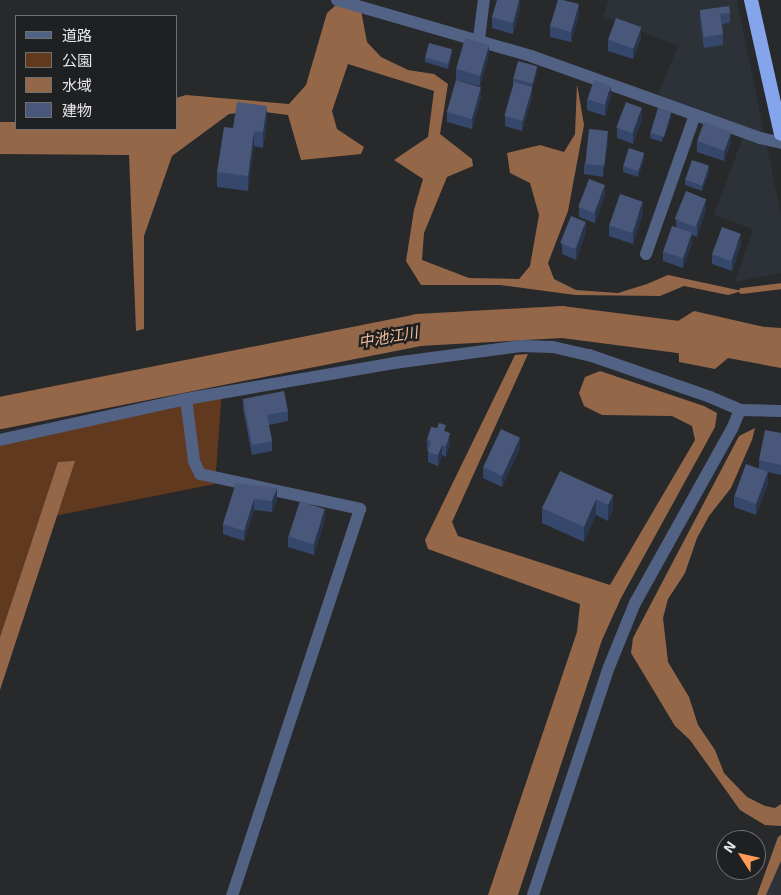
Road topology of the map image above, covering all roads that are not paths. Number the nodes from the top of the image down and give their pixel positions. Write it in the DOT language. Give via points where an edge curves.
graph roads {
  1 [pos="337,0"];
  2 [pos="484,0"];
  3 [pos="751,0"];
  4 [pos="479,39"];
  5 [pos="695,116"];
  6 [pos="781,134"];
  7 [pos="781,143"];
  8 [pos="646,254"];
  9 [pos="186,399"];
  10 [pos="740,410"];
  11 [pos="781,410"];
  12 [pos="0,440"];
  13 [pos="232,895"];
  14 [pos="533,895"];
  1 -- 4 [label="street"];
  2 -- 4 [label="street"];
  3 -- 6 [label="highway"];
  4 -- 5 [label="street"];
  5 -- 7 [label="street"];
  5 -- 8 [label="street"];
  9 -- 10 [label="street" via="394,363 520,346 553,347 589,355"];
  9 -- 12 [label="street"];
  9 -- 13 [label="street" via="194,461 200,474 360,510"];
  10 -- 11 [label="street"];
  10 -- 14 [label="street" via="732,430 635,603 609,667"];
}
